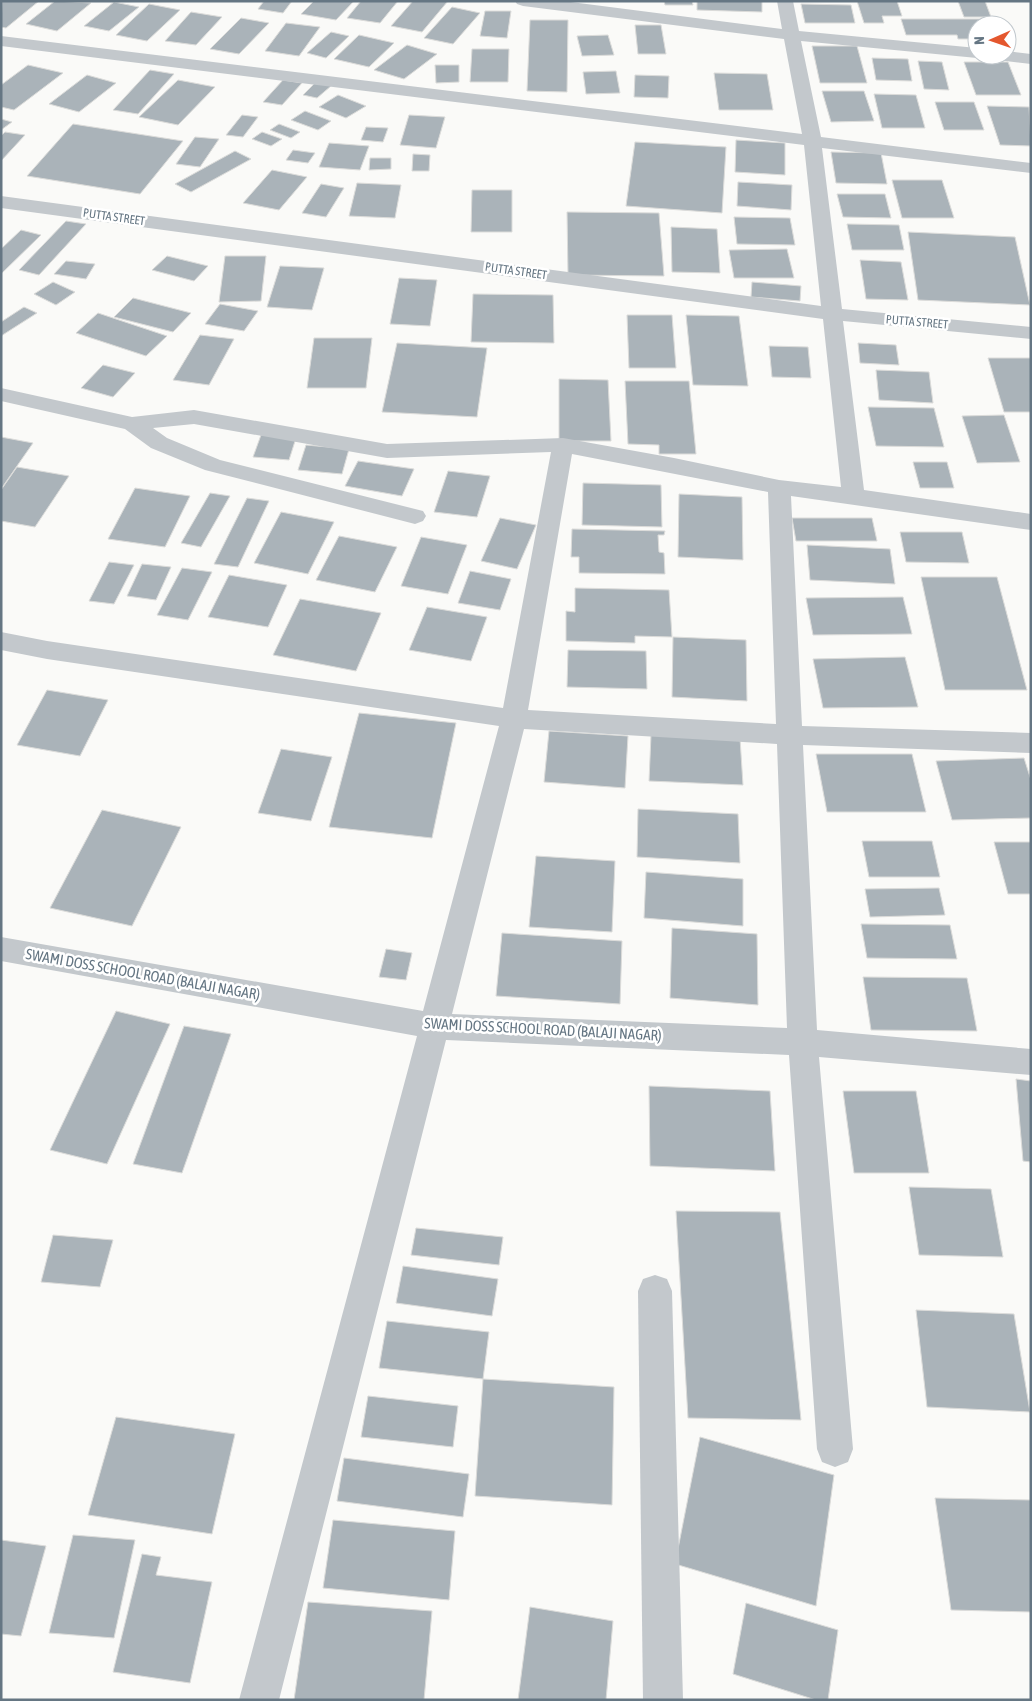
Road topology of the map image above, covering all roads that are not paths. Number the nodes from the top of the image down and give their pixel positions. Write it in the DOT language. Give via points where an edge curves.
graph roads {
  1 [pos="522,1"];
  2 [pos="785,1"];
  3 [pos="792,35"];
  4 [pos="1,41"];
  5 [pos="967,52"];
  6 [pos="1017,57"];
  7 [pos="1031,58"];
  8 [pos="814,142"];
  9 [pos="1031,168"];
  10 [pos="1,202"];
  11 [pos="834,314"];
  12 [pos="1031,333"];
  13 [pos="1,394"];
  14 [pos="132,424"];
  15 [pos="563,445"];
  16 [pos="779,487"];
  17 [pos="853,496"];
  18 [pos="415,516"];
  19 [pos="1031,522"];
  20 [pos="1,641"];
  21 [pos="514,719"];
  22 [pos="791,735"];
  23 [pos="1031,743"];
  24 [pos="1,949"];
  25 [pos="434,1026"];
  26 [pos="803,1042"];
  27 [pos="1031,1062"];
  28 [pos="655,1291"];
  29 [pos="835,1449"];
  30 [pos="259,1700"];
  31 [pos="663,1700"];
  1 -- 3 [label="street"];
  2 -- 3 [label="street"];
  3 -- 5 [label="street"];
  3 -- 8 [label="street"];
  4 -- 8 [label="street"];
  6 -- 7 [label="street"];
  8 -- 9 [label="street"];
  8 -- 11 [label="street"];
  10 -- 11 [label="street, PUTTA STREET"];
  11 -- 12 [label="street, PUTTA STREET"];
  11 -- 17 [label="street"];
  13 -- 14 [label="street"];
  14 -- 15 [label="street" via="194,417 387,451"];
  14 -- 18 [label="street" via="158,443 214,464"];
  15 -- 16 [label="street"];
  15 -- 21 [label="street"];
  16 -- 17 [label="street"];
  16 -- 22 [label="street"];
  17 -- 19 [label="street"];
  20 -- 21 [label="street"];
  21 -- 22 [label="street"];
  21 -- 25 [label="street"];
  22 -- 23 [label="street"];
  22 -- 26 [label="street"];
  24 -- 25 [label="street, SWAMI DOSS SCHOOL ROAD (BALAJI NAGAR)"];
  25 -- 26 [label="street, SWAMI DOSS SCHOOL ROAD (BALAJI NAGAR)"];
  25 -- 30 [label="street"];
  26 -- 27 [label="street, SWAMI DOSS SCHOOL ROAD (BALAJI NAGAR)"];
  26 -- 29 [label="street"];
  28 -- 31 [label="street"];
}
